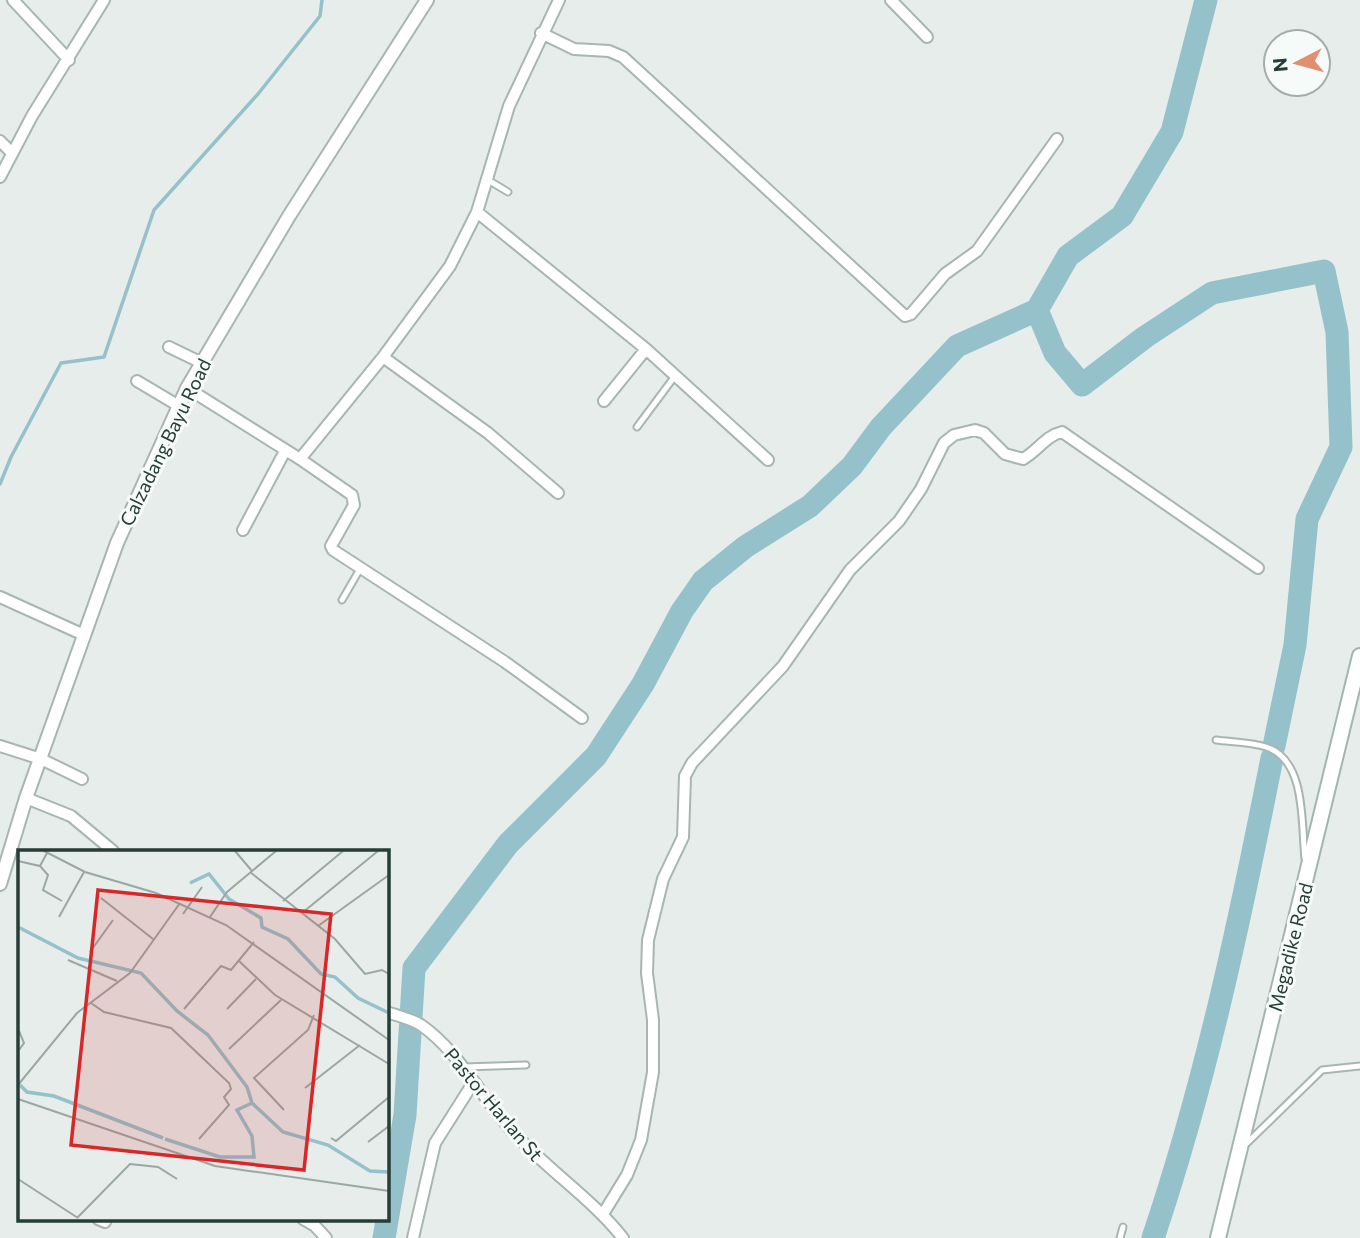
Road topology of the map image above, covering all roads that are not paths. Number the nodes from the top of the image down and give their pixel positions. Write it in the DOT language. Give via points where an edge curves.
graph roads {
  1 [pos="13,0"];
  2 [pos="104,0"];
  3 [pos="427,0"];
  4 [pos="559,0"];
  5 [pos="891,0"];
  6 [pos="541,33"];
  7 [pos="927,37"];
  8 [pos="69,60"];
  9 [pos="1057,139"];
  10 [pos="0,141"];
  11 [pos="12,153"];
  12 [pos="0,177"];
  13 [pos="485,178"];
  14 [pos="508,192"];
  15 [pos="477,212"];
  16 [pos="169,347"];
  17 [pos="646,349"];
  18 [pos="383,357"];
  19 [pos="202,363"];
  20 [pos="675,376"];
  21 [pos="137,381"];
  22 [pos="187,388"];
  23 [pos="604,401"];
  24 [pos="179,406"];
  25 [pos="637,427"];
  26 [pos="285,451"];
  27 [pos="300,459"];
  28 [pos="768,460"];
  29 [pos="558,493"];
  30 [pos="243,530"];
  31 [pos="1258,568"];
  32 [pos="360,569"];
  33 [pos="0,597"];
  34 [pos="342,600"];
  35 [pos="84,635"];
  36 [pos="1360,656"];
  37 [pos="582,718"];
  38 [pos="1216,740"];
  39 [pos="0,746"];
  40 [pos="41,760"];
  41 [pos="82,779"];
  42 [pos="26,798"];
  43 [pos="112,850"];
  44 [pos="1307,880"];
  45 [pos="0,884"];
  46 [pos="388,1012"];
  47 [pos="526,1065"];
  48 [pos="1360,1066"];
  49 [pos="461,1067"];
  50 [pos="473,1083"];
  51 [pos="1240,1149"];
  52 [pos="603,1214"];
  53 [pos="304,1220"];
  54 [pos="1123,1227"];
  55 [pos="326,1238"];
  56 [pos="413,1238"];
  57 [pos="623,1238"];
  58 [pos="1120,1238"];
  59 [pos="1218,1238"];
  1 -- 8 [label="street"];
  2 -- 8 [label="street"];
  3 -- 19 [label="street, Calzadang Bayu Road"];
  4 -- 6 [label="street"];
  5 -- 7 [label="street"];
  6 -- 9 [label="street" via="574,50 609,51 623,57 905,316 945,274 977,251"];
  6 -- 13 [label="street" via="509,106"];
  8 -- 11 [label="street"];
  10 -- 11 [label="street"];
  11 -- 12 [label="street"];
  13 -- 14 [label="lane"];
  13 -- 15 [label="street"];
  15 -- 17 [label="street"];
  15 -- 18 [label="street" via="450,265"];
  16 -- 19 [label="street"];
  17 -- 20 [label="street"];
  17 -- 23 [label="street"];
  18 -- 27 [label="street"];
  18 -- 29 [label="street" via="488,433"];
  19 -- 22 [label="street, Calzadang Bayu Road"];
  20 -- 25 [label="lane"];
  20 -- 28 [label="street"];
  21 -- 24 [label="street"];
  22 -- 24 [label="street, Calzadang Bayu Road"];
  22 -- 26 [label="street"];
  24 -- 35 [label="street, Calzadang Bayu Road" via="117,543"];
  26 -- 27 [label="street"];
  26 -- 30 [label="street"];
  27 -- 32 [label="street" via="352,495 354,505 331,546"];
  31 -- 52 [label="street" via="1075,437 1062,432 1049,437 1023,459 1013,459 975,430 954,435 944,443 899,520 850,570 783,666 702,751 685,776 683,837 663,879 648,940 653,1072 641,1140 627,1175"];
  32 -- 34 [label="lane"];
  32 -- 37 [label="street" via="505,662"];
  33 -- 35 [label="street"];
  35 -- 40 [label="street, Calzadang Bayu Road"];
  36 -- 44 [label="main road, Megadike Road"];
  38 -- 44 [label="lane" via="1266,747 1291,767"];
  39 -- 40 [label="street"];
  40 -- 41 [label="street"];
  40 -- 42 [label="street, Calzadang Bayu Road"];
  42 -- 43 [label="street" via="71,816"];
  42 -- 45 [label="street, Calzadang Bayu Road"];
  44 -- 51 [label="main road, Megadike Road"];
  46 -- 49 [label="street, Pastor Harlan St" via="419,1024 439,1039"];
  47 -- 49 [label="lane"];
  48 -- 51 [label="lane" via="1322,1070"];
  49 -- 50 [label="street, Pastor Harlan St"];
  50 -- 52 [label="street, Pastor Harlan St" via="514,1133"];
  50 -- 56 [label="street" via="435,1143"];
  51 -- 59 [label="main road, Megadike Road"];
  52 -- 57 [label="street, Pastor Harlan St"];
  53 -- 55 [label="street"];
  54 -- 58 [label="lane"];
}
